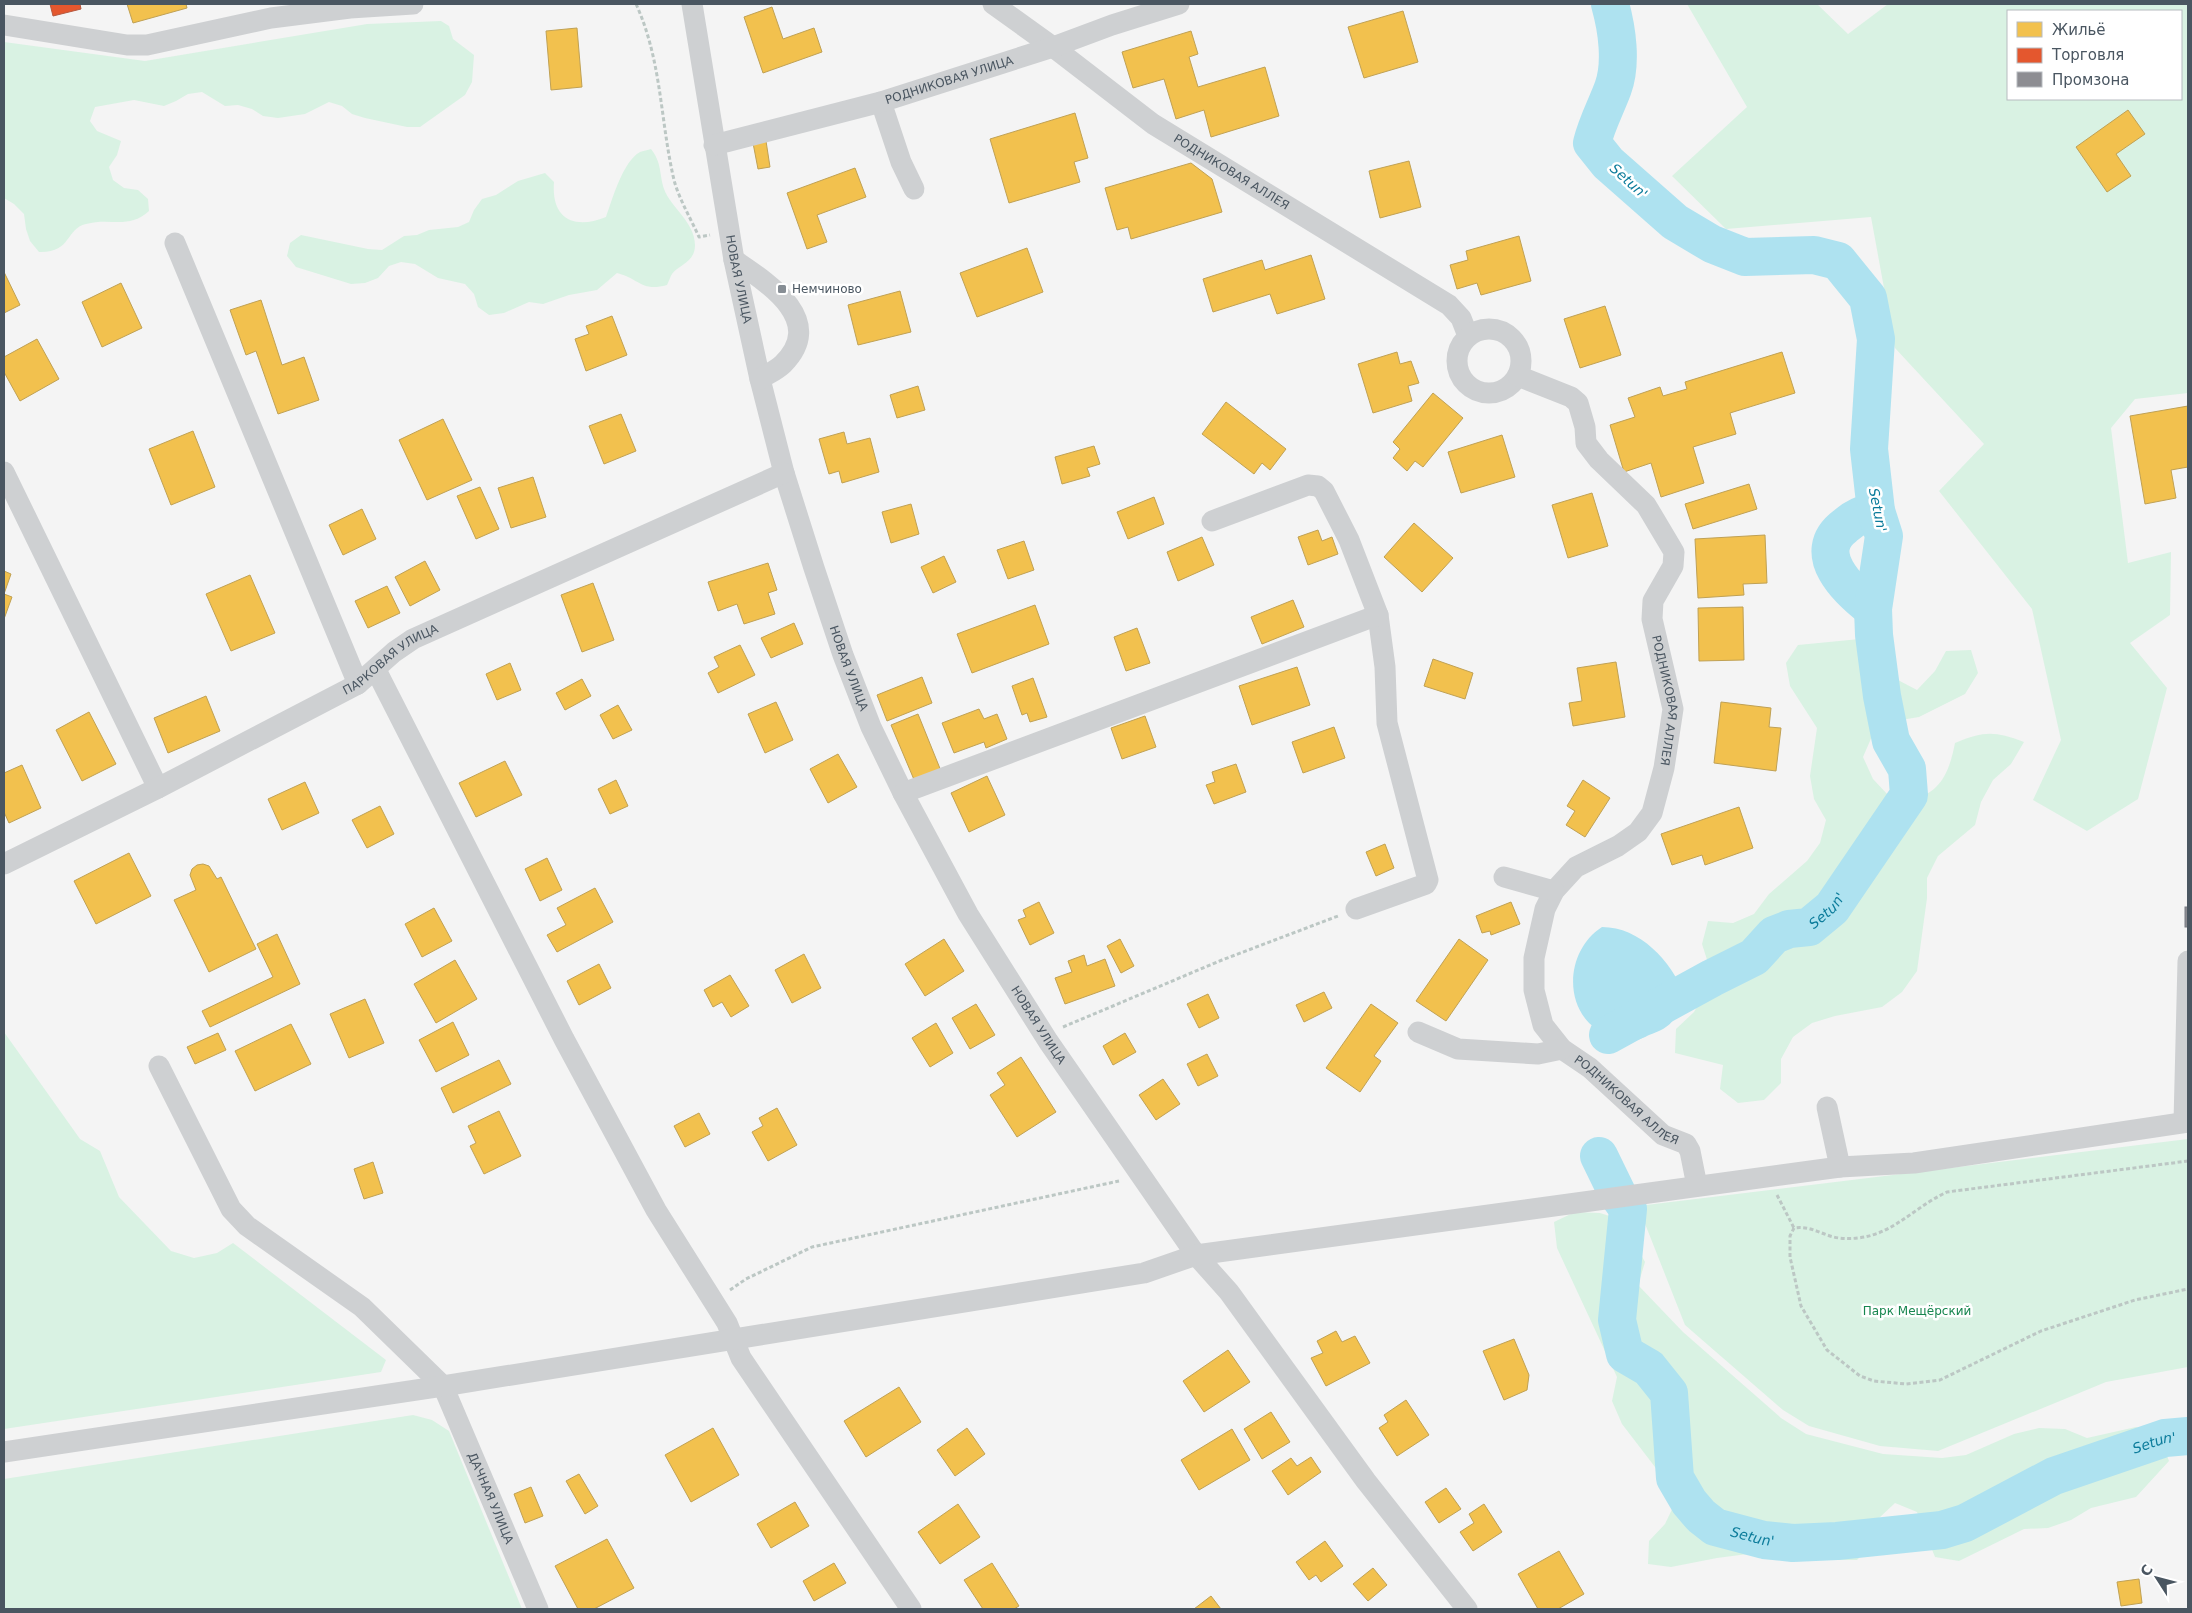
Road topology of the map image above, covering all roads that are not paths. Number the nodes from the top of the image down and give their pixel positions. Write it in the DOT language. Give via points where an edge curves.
graph roads {
  1 [pos="413,4"];
  2 [pos="692,4"];
  3 [pos="993,4"];
  4 [pos="1179,4"];
  5 [pos="268,11"];
  6 [pos="4,25"];
  7 [pos="1053,47"];
  8 [pos="881,102"];
  9 [pos="714,145"];
  10 [pos="914,189"];
  11 [pos="175,243"];
  12 [pos="734,260"];
  13 [pos="1468,336"];
  14 [pos="1518,376"];
  15 [pos="760,379"];
  16 [pos="4,472"];
  17 [pos="784,473"];
  18 [pos="1212,521"];
  19 [pos="1378,615"];
  20 [pos="376,670"];
  21 [pos="358,684"];
  22 [pos="158,788"];
  23 [pos="903,793"];
  24 [pos="4,864"];
  25 [pos="1504,878"];
  26 [pos="1554,891"];
  27 [pos="1356,909"];
  28 [pos="2188,961"];
  29 [pos="2188,970"];
  30 [pos="1418,1032"];
  31 [pos="1562,1049"];
  32 [pos="159,1066"];
  33 [pos="1827,1107"];
  34 [pos="2186,1122"];
  35 [pos="1840,1167"];
  36 [pos="1697,1186"];
  37 [pos="1196,1255"];
  38 [pos="733,1338"];
  39 [pos="443,1386"];
  40 [pos="4,1452"];
  41 [pos="538,1609"];
  42 [pos="911,1609"];
  43 [pos="1467,1609"];
  1 -- 5 [label="street"];
  2 -- 9 [label="street, НОВАЯ УЛИЦА"];
  3 -- 7 [label="street, РОДНИКОВАЯ АЛЛЕЯ"];
  4 -- 7 [label="street, РОДНИКОВАЯ УЛИЦА"];
  5 -- 6 [label="street" via="147,45 127,45"];
  7 -- 8 [label="street, РОДНИКОВАЯ УЛИЦА"];
  7 -- 13 [label="street, РОДНИКОВАЯ АЛЛЕЯ" via="1153,124 1449,305 1461,318"];
  8 -- 9 [label="street, РОДНИКОВАЯ УЛИЦА"];
  8 -- 10 [label="street" via="901,162"];
  9 -- 12 [label="street, НОВАЯ УЛИЦА"];
  11 -- 21 [label="street"];
  12 -- 15 [label="street, НОВАЯ УЛИЦА"];
  12 -- 15 [label="street" via="766,282 793,310 799,330 792,352 782,365"];
  13 -- 14 [label="street" via="1492,328 1504,332 1520,351"];
  13 -- 14 [label="street" via="1460,346 1458,370 1464,382 1474,390 1499,392"];
  14 -- 26 [label="street, РОДНИКОВАЯ АЛЛЕЯ" via="1571,397 1578,404 1586,443 1646,505 1674,552 1673,566 1653,601 1652,619 1673,708 1664,768 1652,813 1638,832 1576,867"];
  15 -- 17 [label="street, НОВАЯ УЛИЦА"];
  16 -- 22 [label="street"];
  17 -- 20 [label="street, ПАРКОВАЯ УЛИЦА" via="413,639"];
  17 -- 23 [label="street, НОВАЯ УЛИЦА" via="846,664 871,727"];
  18 -- 19 [label="street" via="1308,485 1318,486 1324,490 1349,540"];
  19 -- 23 [label="street"];
  19 -- 27 [label="street" via="1385,667 1387,723 1428,880 1417,889"];
  20 -- 21 [label="street, ПАРКОВАЯ УЛИЦА"];
  20 -- 38 [label="street" via="564,1039 656,1210 714,1301"];
  21 -- 22 [label="street, ПАРКОВАЯ УЛИЦА"];
  22 -- 24 [label="street, ПАРКОВАЯ УЛИЦА"];
  23 -- 37 [label="street, НОВАЯ УЛИЦА" via="968,914 1048,1041"];
  25 -- 26 [label="street"];
  26 -- 31 [label="street, РОДНИКОВАЯ АЛЛЕЯ" via="1545,909 1535,949 1534,990 1543,1025"];
  28 -- 29 [label="street"];
  29 -- 34 [label="street"];
  30 -- 31 [label="street" via="1458,1049 1538,1054"];
  31 -- 36 [label="street, РОДНИКОВАЯ АЛЛЕЯ" via="1590,1068 1663,1135 1686,1144"];
  32 -- 39 [label="street" via="231,1210 247,1226 362,1307"];
  33 -- 35 [label="street"];
  34 -- 35 [label="street" via="1914,1163"];
  35 -- 36 [label="street"];
  36 -- 37 [label="street"];
  37 -- 38 [label="street" via="1144,1273"];
  37 -- 43 [label="street, НОВАЯ УЛИЦА" via="1229,1292 1366,1481"];
  38 -- 39 [label="street"];
  38 -- 42 [label="street" via="741,1358"];
  39 -- 40 [label="street"];
  39 -- 41 [label="street, ДАЧНАЯ УЛИЦА"];
}
